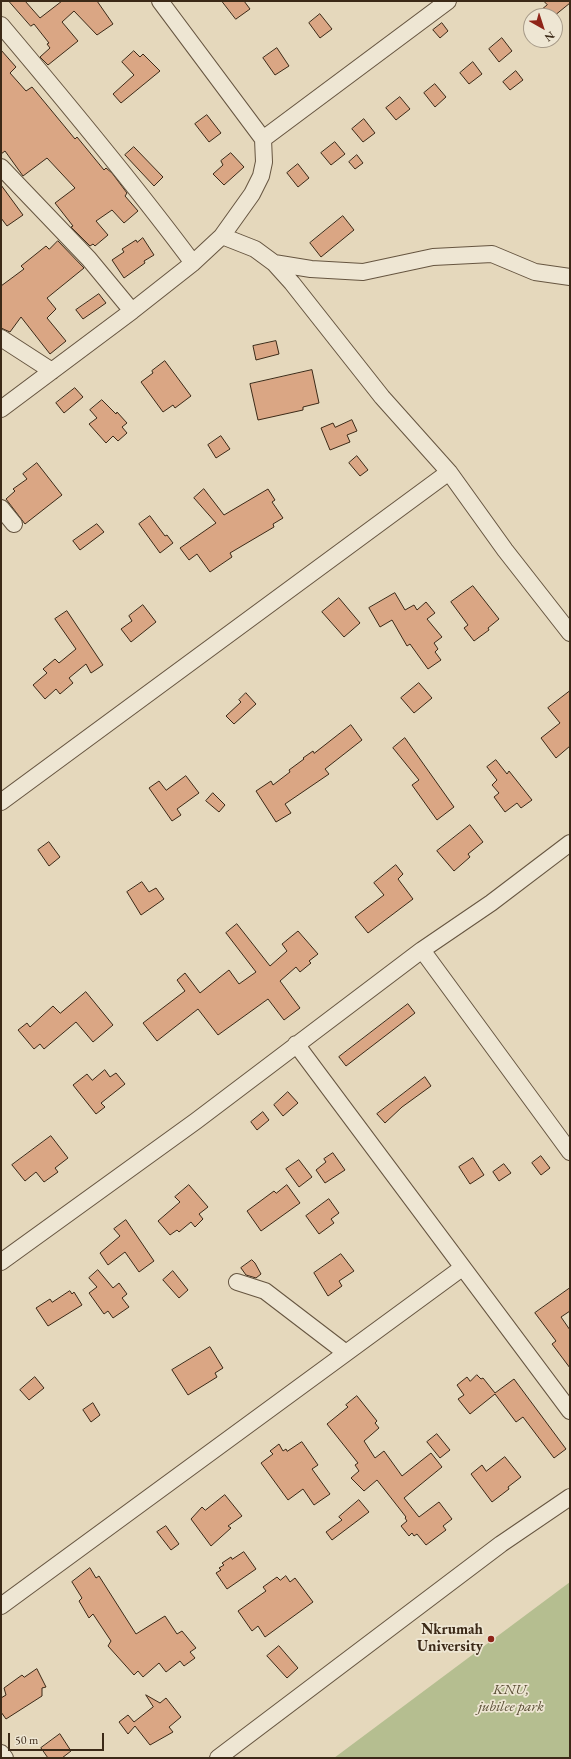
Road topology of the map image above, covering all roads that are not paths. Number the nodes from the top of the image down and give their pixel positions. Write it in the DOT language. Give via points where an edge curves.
graph roads {
  1 [pos="160,1"];
  2 [pos="448,1"];
  3 [pos="1,26"];
  4 [pos="263,139"];
  5 [pos="1,167"];
  6 [pos="222,236"];
  7 [pos="193,263"];
  8 [pos="274,263"];
  9 [pos="570,277"];
  10 [pos="132,311"];
  11 [pos="1,338"];
  12 [pos="52,371"];
  13 [pos="1,409"];
  14 [pos="449,472"];
  15 [pos="1,508"];
  16 [pos="14,524"];
  17 [pos="570,633"];
  18 [pos="1,802"];
  19 [pos="570,843"];
  20 [pos="422,950"];
  21 [pos="296,1044"];
  22 [pos="570,1152"];
  23 [pos="1,1262"];
  24 [pos="462,1268"];
  25 [pos="237,1282"];
  26 [pos="346,1353"];
  27 [pos="570,1411"];
  28 [pos="570,1496"];
  29 [pos="1,1606"];
  30 [pos="1,1753"];
  31 [pos="5,1758"];
  32 [pos="218,1758"];
  1 -- 4 [label="street"];
  2 -- 4 [label="street"];
  3 -- 7 [label="street" via="149,204"];
  4 -- 6 [label="street" via="264,162 261,176 252,194"];
  5 -- 10 [label="street" via="89,259"];
  6 -- 7 [label="street"];
  6 -- 8 [label="street" via="255,248"];
  7 -- 10 [label="street"];
  8 -- 9 [label="street" via="311,269 363,272 432,257 492,254 535,272"];
  8 -- 14 [label="street" via="382,397"];
  10 -- 12 [label="street"];
  11 -- 12 [label="street"];
  12 -- 13 [label="street"];
  14 -- 17 [label="street" via="505,550"];
  14 -- 18 [label="street"];
  15 -- 16 [label="street"];
  19 -- 20 [label="street"];
  20 -- 21 [label="street"];
  20 -- 22 [label="street"];
  21 -- 23 [label="street" via="196,1121"];
  21 -- 24 [label="street"];
  24 -- 26 [label="street"];
  24 -- 27 [label="street"];
  25 -- 26 [label="street" via="265,1290"];
  26 -- 29 [label="street"];
  28 -- 32 [label="street" via="501,1544"];
  30 -- 31 [label="street"];
}
